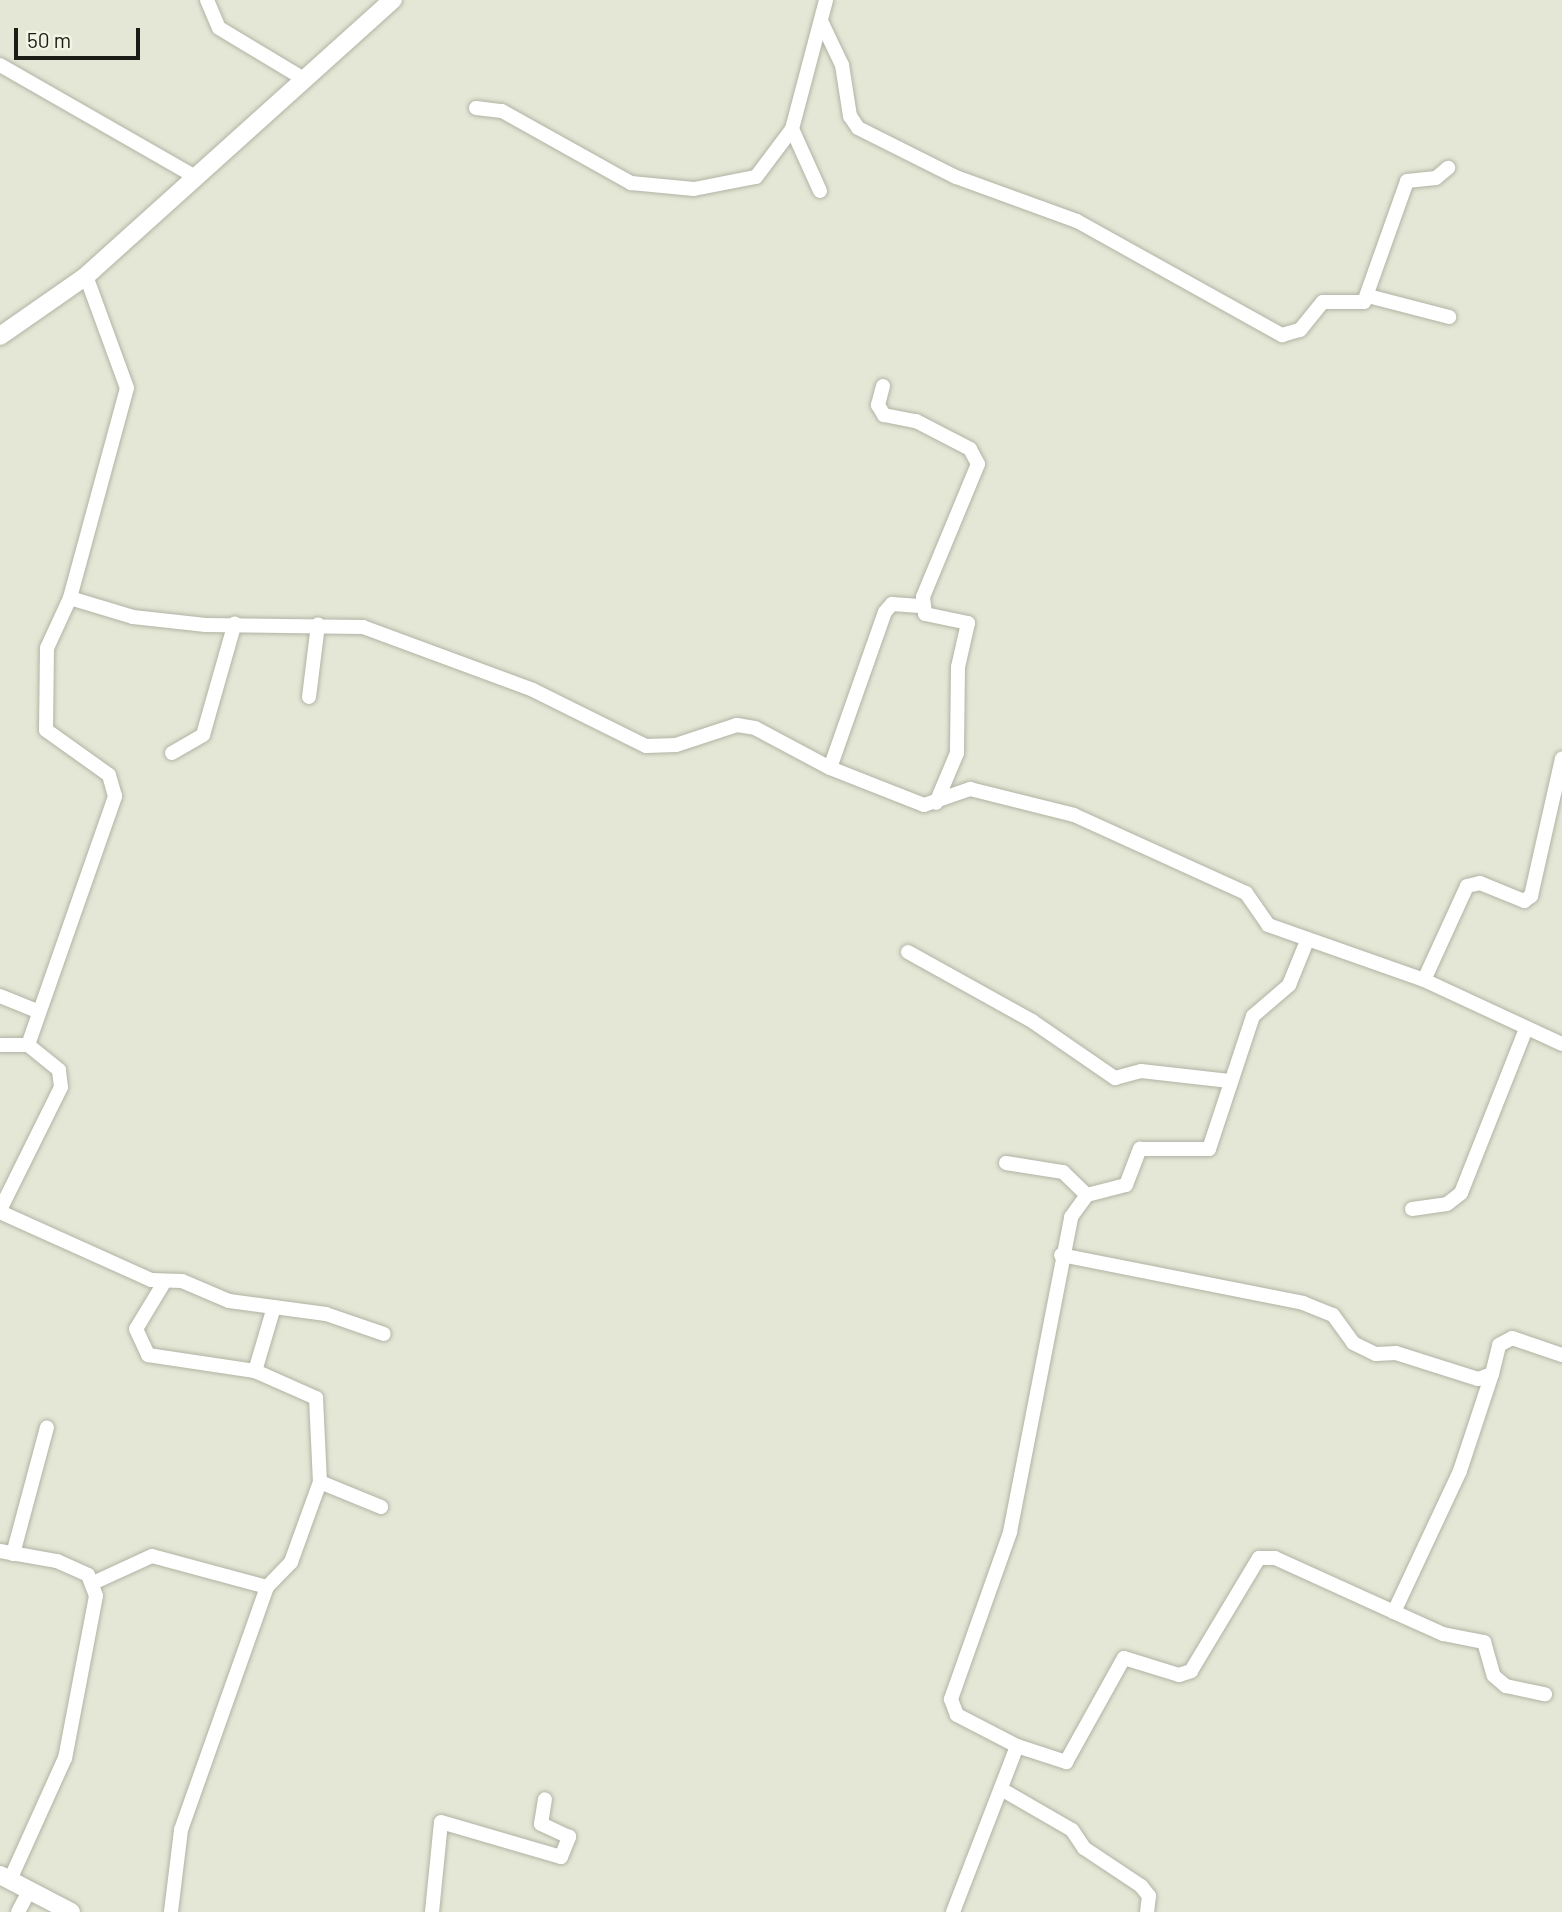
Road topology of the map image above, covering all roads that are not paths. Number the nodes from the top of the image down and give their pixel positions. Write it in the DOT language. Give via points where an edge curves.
graph roads {
  1 [pos="206,0"];
  2 [pos="393,0"];
  3 [pos="825,0"];
  4 [pos="821,22"];
  5 [pos="0,65"];
  6 [pos="304,79"];
  7 [pos="476,108"];
  8 [pos="792,130"];
  9 [pos="1448,168"];
  10 [pos="197,178"];
  11 [pos="820,191"];
  12 [pos="86,276"];
  13 [pos="1368,296"];
  14 [pos="1449,317"];
  15 [pos="0,336"];
  16 [pos="883,386"];
  17 [pos="70,598"];
  18 [pos="923,606"];
  19 [pos="235,623"];
  20 [pos="318,625"];
  21 [pos="309,697"];
  22 [pos="172,753"];
  23 [pos="1562,758"];
  24 [pos="830,768"];
  25 [pos="936,803"];
  26 [pos="1307,941"];
  27 [pos="908,951"];
  28 [pos="1424,980"];
  29 [pos="0,996"];
  30 [pos="37,1011"];
  31 [pos="1527,1029"];
  32 [pos="1562,1044"];
  33 [pos="0,1045"];
  34 [pos="28,1045"];
  35 [pos="1229,1081"];
  36 [pos="1006,1163"];
  37 [pos="1087,1195"];
  38 [pos="1412,1209"];
  39 [pos="0,1211"];
  40 [pos="1061,1255"];
  41 [pos="165,1281"];
  42 [pos="275,1307"];
  43 [pos="384,1334"];
  44 [pos="1562,1355"];
  45 [pos="255,1371"];
  46 [pos="1492,1374"];
  47 [pos="47,1427"];
  48 [pos="320,1482"];
  49 [pos="381,1507"];
  50 [pos="6,1553"];
  51 [pos="93,1583"];
  52 [pos="267,1587"];
  53 [pos="1394,1612"];
  54 [pos="1545,1693"];
  55 [pos="1017,1746"];
  56 [pos="1001,1789"];
  57 [pos="545,1799"];
  58 [pos="5,1878"];
  59 [pos="30,1889"];
  60 [pos="18,1912"];
  61 [pos="71,1912"];
  62 [pos="172,1912"];
  63 [pos="432,1912"];
  64 [pos="953,1912"];
  65 [pos="1147,1912"];
  1 -- 6 [label="street" via="219,28"];
  2 -- 6 [label="street"];
  3 -- 4 [label="street"];
  4 -- 8 [label="street"];
  4 -- 13 [label="street" via="842,65 850,116 858,128 956,177 1089,227 1282,335 1300,330 1324,302 1364,302"];
  5 -- 10 [label="street"];
  6 -- 10 [label="street"];
  7 -- 8 [label="street" via="502,111 631,183 694,189 757,177"];
  8 -- 11 [label="street"];
  9 -- 13 [label="street" via="1436,178 1406,181"];
  10 -- 12 [label="street"];
  12 -- 15 [label="street"];
  12 -- 17 [label="street" via="127,388"];
  13 -- 14 [label="street"];
  16 -- 18 [label="street" via="878,405 884,415 916,421 976,455 959,520 931,574"];
  17 -- 19 [label="street" via="133,617"];
  17 -- 30 [label="street" via="47,648 46,730 109,775 115,796"];
  18 -- 24 [label="street" via="892,604 884,612"];
  18 -- 25 [label="street" via="925,614 968,623 958,667 957,753"];
  19 -- 20 [label="street"];
  19 -- 22 [label="street" via="203,735"];
  20 -- 21 [label="street"];
  20 -- 24 [label="street" via="363,627 420,646 533,690 646,746 662,748 737,725 771,735"];
  23 -- 28 [label="street" via="1531,896 1524,901 1480,883 1467,886"];
  24 -- 25 [label="street" via="924,805"];
  25 -- 26 [label="street" via="970,789 1074,815 1246,893 1264,922"];
  26 -- 28 [label="street"];
  26 -- 35 [label="street" via="1289,985 1259,1006"];
  27 -- 35 [label="street" via="1032,1021 1115,1078 1141,1071"];
  28 -- 31 [label="street"];
  29 -- 30 [label="street"];
  30 -- 34 [label="street"];
  31 -- 32 [label="street"];
  31 -- 38 [label="street" via="1461,1193 1447,1204"];
  33 -- 34 [label="street"];
  34 -- 39 [label="street" via="63,1079"];
  35 -- 37 [label="street" via="1209,1149 1140,1149 1126,1185"];
  36 -- 37 [label="street" via="1063,1171"];
  37 -- 40 [label="street" via="1077,1201"];
  39 -- 41 [label="street" via="133,1273"];
  40 -- 46 [label="street" via="1303,1303 1333,1315 1353,1343 1376,1354 1396,1353 1478,1379"];
  40 -- 55 [label="street" via="1010,1532 951,1699 957,1715"];
  41 -- 42 [label="street"];
  41 -- 45 [label="street" via="136,1329 148,1355"];
  42 -- 43 [label="street" via="326,1314"];
  42 -- 45 [label="street"];
  44 -- 46 [label="street" via="1512,1338 1499,1345"];
  45 -- 48 [label="street" via="316,1398"];
  46 -- 53 [label="street" via="1460,1471"];
  47 -- 50 [label="street"];
  48 -- 49 [label="street"];
  48 -- 52 [label="street" via="291,1562"];
  50 -- 51 [label="street" via="57,1561"];
  51 -- 52 [label="street" via="138,1557 152,1556"];
  51 -- 58 [label="street" via="65,1758"];
  52 -- 62 [label="street" via="181,1830"];
  53 -- 54 [label="street" via="1443,1634 1484,1642 1494,1676 1506,1686"];
  53 -- 55 [label="street" via="1275,1558 1259,1558 1191,1671 1179,1675 1124,1658 1066,1762"];
  55 -- 56 [label="street"];
  56 -- 64 [label="street"];
  56 -- 65 [label="street" via="1072,1830 1084,1848 1141,1886 1149,1896"];
  57 -- 63 [label="street" via="541,1824 569,1837 561,1857 441,1822"];
  58 -- 59 [label="street"];
  59 -- 60 [label="street"];
  59 -- 61 [label="street"];
}
